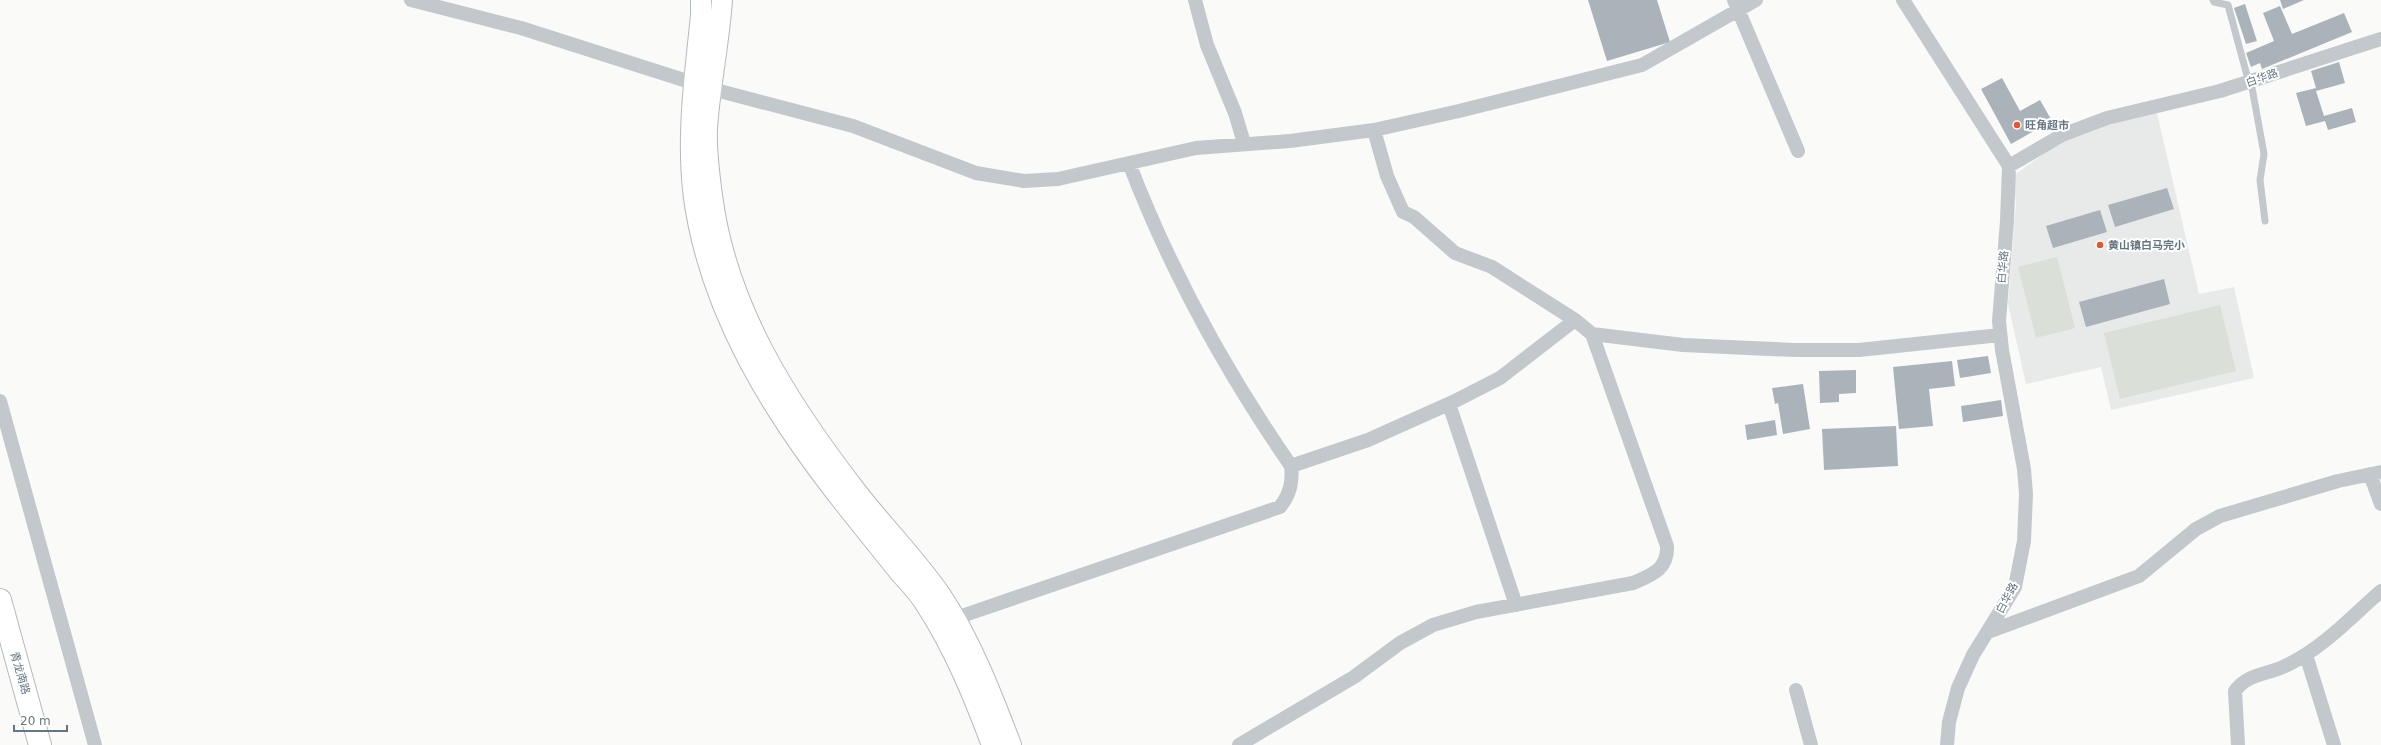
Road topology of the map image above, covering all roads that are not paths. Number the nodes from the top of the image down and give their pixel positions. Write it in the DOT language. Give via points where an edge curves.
graph roads {
  1 [pos="411,0"];
  2 [pos="701,0"];
  3 [pos="722,0"];
  4 [pos="1195,0"];
  5 [pos="1756,0"];
  6 [pos="1903,0"];
  7 [pos="2213,0"];
  8 [pos="1736,5"];
  9 [pos="2381,39"];
  10 [pos="2250,82"];
  11 [pos="703,86"];
  12 [pos="1374,130"];
  13 [pos="1244,143"];
  14 [pos="1798,151"];
  15 [pos="1129,163"];
  16 [pos="2009,166"];
  17 [pos="2265,221"];
  18 [pos="1575,320"];
  19 [pos="1592,334"];
  20 [pos="2000,335"];
  21 [pos="0,401"];
  22 [pos="1449,404"];
  23 [pos="1291,466"];
  24 [pos="2375,473"];
  25 [pos="2381,504"];
  26 [pos="2381,591"];
  27 [pos="0,600"];
  28 [pos="1516,605"];
  29 [pos="954,619"];
  30 [pos="1988,632"];
  31 [pos="2306,656"];
  32 [pos="1796,690"];
  33 [pos="40,745"];
  34 [pos="96,745"];
  35 [pos="992,745"];
  36 [pos="1011,745"];
  37 [pos="1239,745"];
  38 [pos="1811,745"];
  39 [pos="1947,745"];
  40 [pos="2238,745"];
  41 [pos="2334,745"];
  1 -- 11 [label="street" via="521,28"];
  2 -- 11 [label="street"];
  3 -- 11 [label="street"];
  4 -- 13 [label="street" via="1207,45"];
  5 -- 8 [label="street"];
  6 -- 16 [label="street"];
  7 -- 10 [label="lane" via="2228,5"];
  8 -- 12 [label="street" via="1642,65"];
  8 -- 14 [label="street"];
  9 -- 10 [label="street, 白华路" via="2325,55"];
  10 -- 16 [label="street, 白华路" via="2175,103 2107,118 2062,135"];
  10 -- 17 [label="lane" via="2264,154 2260,180"];
  11 -- 15 [label="street" via="854,126 991,177 1041,181"];
  11 -- 29 [label="street" via="712,196 725,260 735,291 753,331 801,417 856,491 940,594"];
  11 -- 35 [label="street" via="690,128 694,198 709,265 728,318 787,427 925,604 966,682"];
  12 -- 13 [label="street" via="1290,141"];
  12 -- 18 [label="street" via="1387,176 1403,212 1414,217 1455,253 1492,267"];
  13 -- 15 [label="street" via="1196,148"];
  15 -- 23 [label="street" via="1180,279 1255,415"];
  16 -- 20 [label="street, 白华路" via="1999,304"];
  18 -- 19 [label="street"];
  18 -- 22 [label="street" via="1500,378"];
  19 -- 20 [label="street" via="1683,345 1794,350 1859,350"];
  19 -- 28 [label="street" via="1667,546 1666,560 1656,573 1633,583"];
  20 -- 30 [label="street, 白华路" via="2024,469 2026,518 2015,587"];
  21 -- 34 [label="street"];
  22 -- 23 [label="street" via="1368,440"];
  22 -- 28 [label="street"];
  23 -- 29 [label="street" via="1291,486 1280,507"];
  24 -- 25 [label="street"];
  24 -- 30 [label="street" via="2338,480 2220,516 2196,529 2139,576"];
  26 -- 31 [label="street"];
  27 -- 33 [label="main road, 青龙南路"];
  28 -- 37 [label="street" via="1454,618 1416,634 1354,677"];
  29 -- 36 [label="street" via="982,675"];
  30 -- 39 [label="street, 白华路" via="1958,688 1949,722"];
  31 -- 40 [label="street" via="2285,667 2247,678 2235,691"];
  31 -- 41 [label="street"];
  32 -- 38 [label="street"];
}
